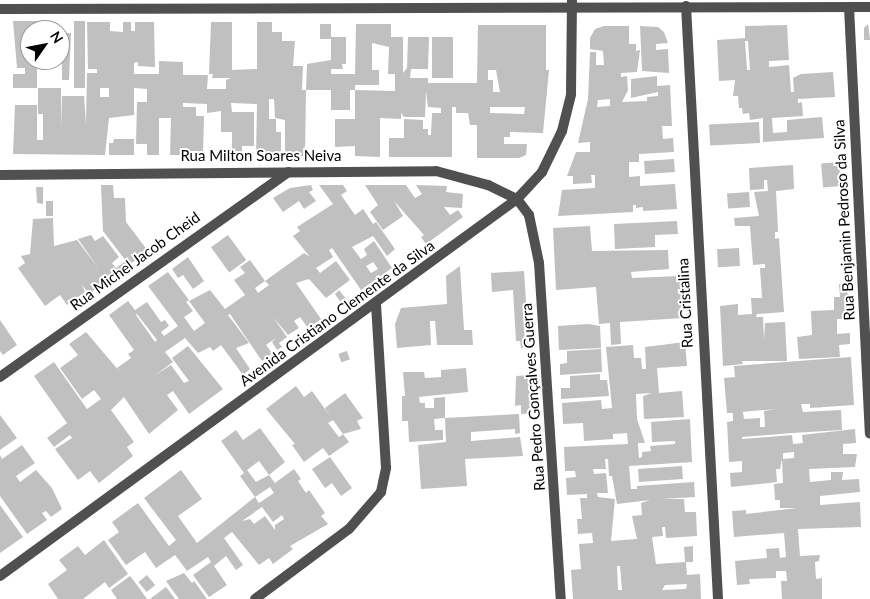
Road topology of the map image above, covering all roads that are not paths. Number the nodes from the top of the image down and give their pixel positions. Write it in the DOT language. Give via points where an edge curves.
graph roads {
  1 [pos="572,3"];
  2 [pos="686,6"];
  3 [pos="849,7"];
  4 [pos="870,7"];
  5 [pos="0,9"];
  6 [pos="288,172"];
  7 [pos="0,175"];
  8 [pos="517,198"];
  9 [pos="376,303"];
  10 [pos="0,376"];
  11 [pos="870,433"];
  12 [pos="0,576"];
  13 [pos="255,599"];
  14 [pos="561,599"];
  15 [pos="718,599"];
  1 -- 2 [label="street"];
  1 -- 5 [label="street"];
  1 -- 8 [label="street, Avenida Cristiano Clemente da Silva" via="571,94 562,131 542,172"];
  2 -- 3 [label="street"];
  2 -- 15 [label="street, Rua Cristalina"];
  3 -- 4 [label="street"];
  3 -- 11 [label="street, Rua Benjamin Pedroso da Silva"];
  6 -- 7 [label="street, Rua Milton Soares Neiva"];
  6 -- 8 [label="street, Rua Milton Soares Neiva" via="436,171 488,185"];
  6 -- 10 [label="street, Rua Michel Jacob Cheid"];
  8 -- 9 [label="street, Avenida Cristiano Clemente da Silva"];
  8 -- 14 [label="street, Rua Pedro Gonçalves Guerra" via="529,214 540,263"];
  9 -- 12 [label="street, Avenida Cristiano Clemente da Silva"];
  9 -- 13 [label="street" via="386,468 381,492 349,529"];
}
